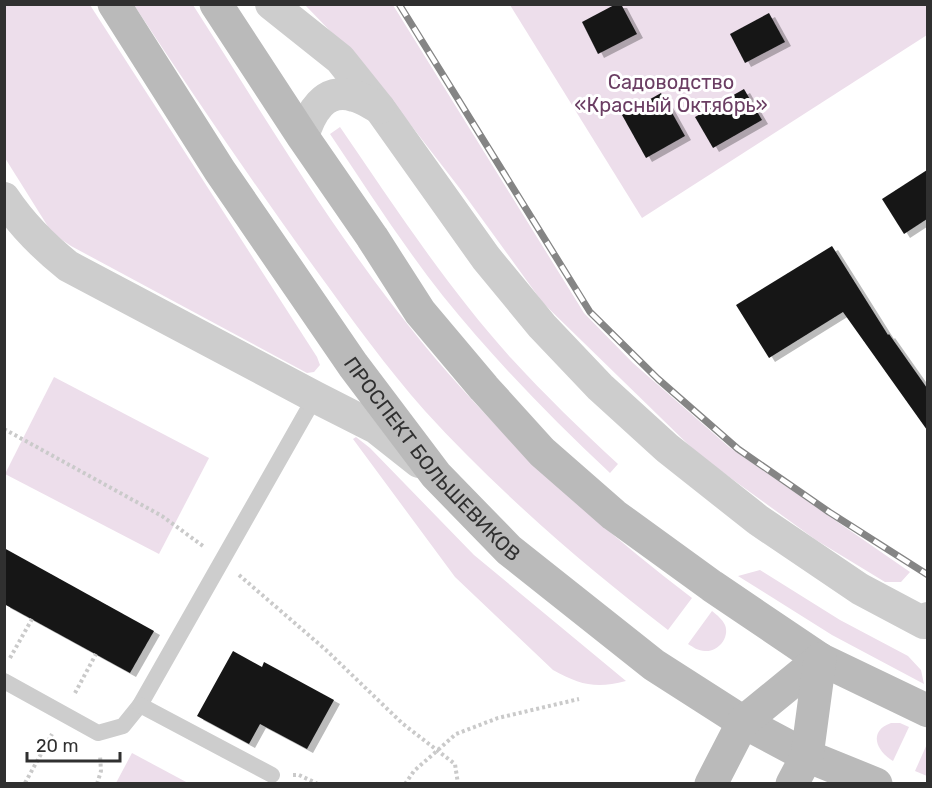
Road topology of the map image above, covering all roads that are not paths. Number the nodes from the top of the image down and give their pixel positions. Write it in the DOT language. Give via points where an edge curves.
graph roads {
  1 [pos="114,4"];
  2 [pos="216,4"];
  3 [pos="271,4"];
  4 [pos="380,109"];
  5 [pos="303,137"];
  6 [pos="4,198"];
  7 [pos="315,397"];
  8 [pos="436,475"];
  9 [pos="926,622"];
  10 [pos="820,658"];
  11 [pos="4,681"];
  12 [pos="140,705"];
  13 [pos="927,711"];
  14 [pos="743,722"];
  15 [pos="800,770"];
  16 [pos="272,775"];
  17 [pos="711,783"];
  18 [pos="876,783"];
  1 -- 8 [label="main road, ПРОСПЕКТ БОЛЬШЕВИКОВ" via="280,259"];
  2 -- 5 [label="main road"];
  3 -- 4 [label="street" via="340,59"];
  4 -- 5 [label="street" via="353,95 334,95 320,102 309,117"];
  4 -- 9 [label="street" via="486,258 542,326 600,387 667,448 758,520 860,588"];
  5 -- 10 [label="main road" via="420,312 542,452 623,522"];
  6 -- 7 [label="street" via="42,245 68,266"];
  7 -- 8 [label="street" via="376,428"];
  7 -- 12 [label="lane"];
  8 -- 14 [label="main road, ПРОСПЕКТ БОЛЬШЕВИКОВ" via="509,549 654,666"];
  10 -- 13 [label="main road"];
  10 -- 14 [label="main road"];
  10 -- 15 [label="main road"];
  11 -- 12 [label="lane" via="98,733 123,726"];
  12 -- 16 [label="lane"];
  14 -- 15 [label="main road, ПРОСПЕКТ БОЛЬШЕВИКОВ"];
  14 -- 17 [label="main road"];
  15 -- 18 [label="main road, ПРОСПЕКТ БОЛЬШЕВИКОВ"];
}
